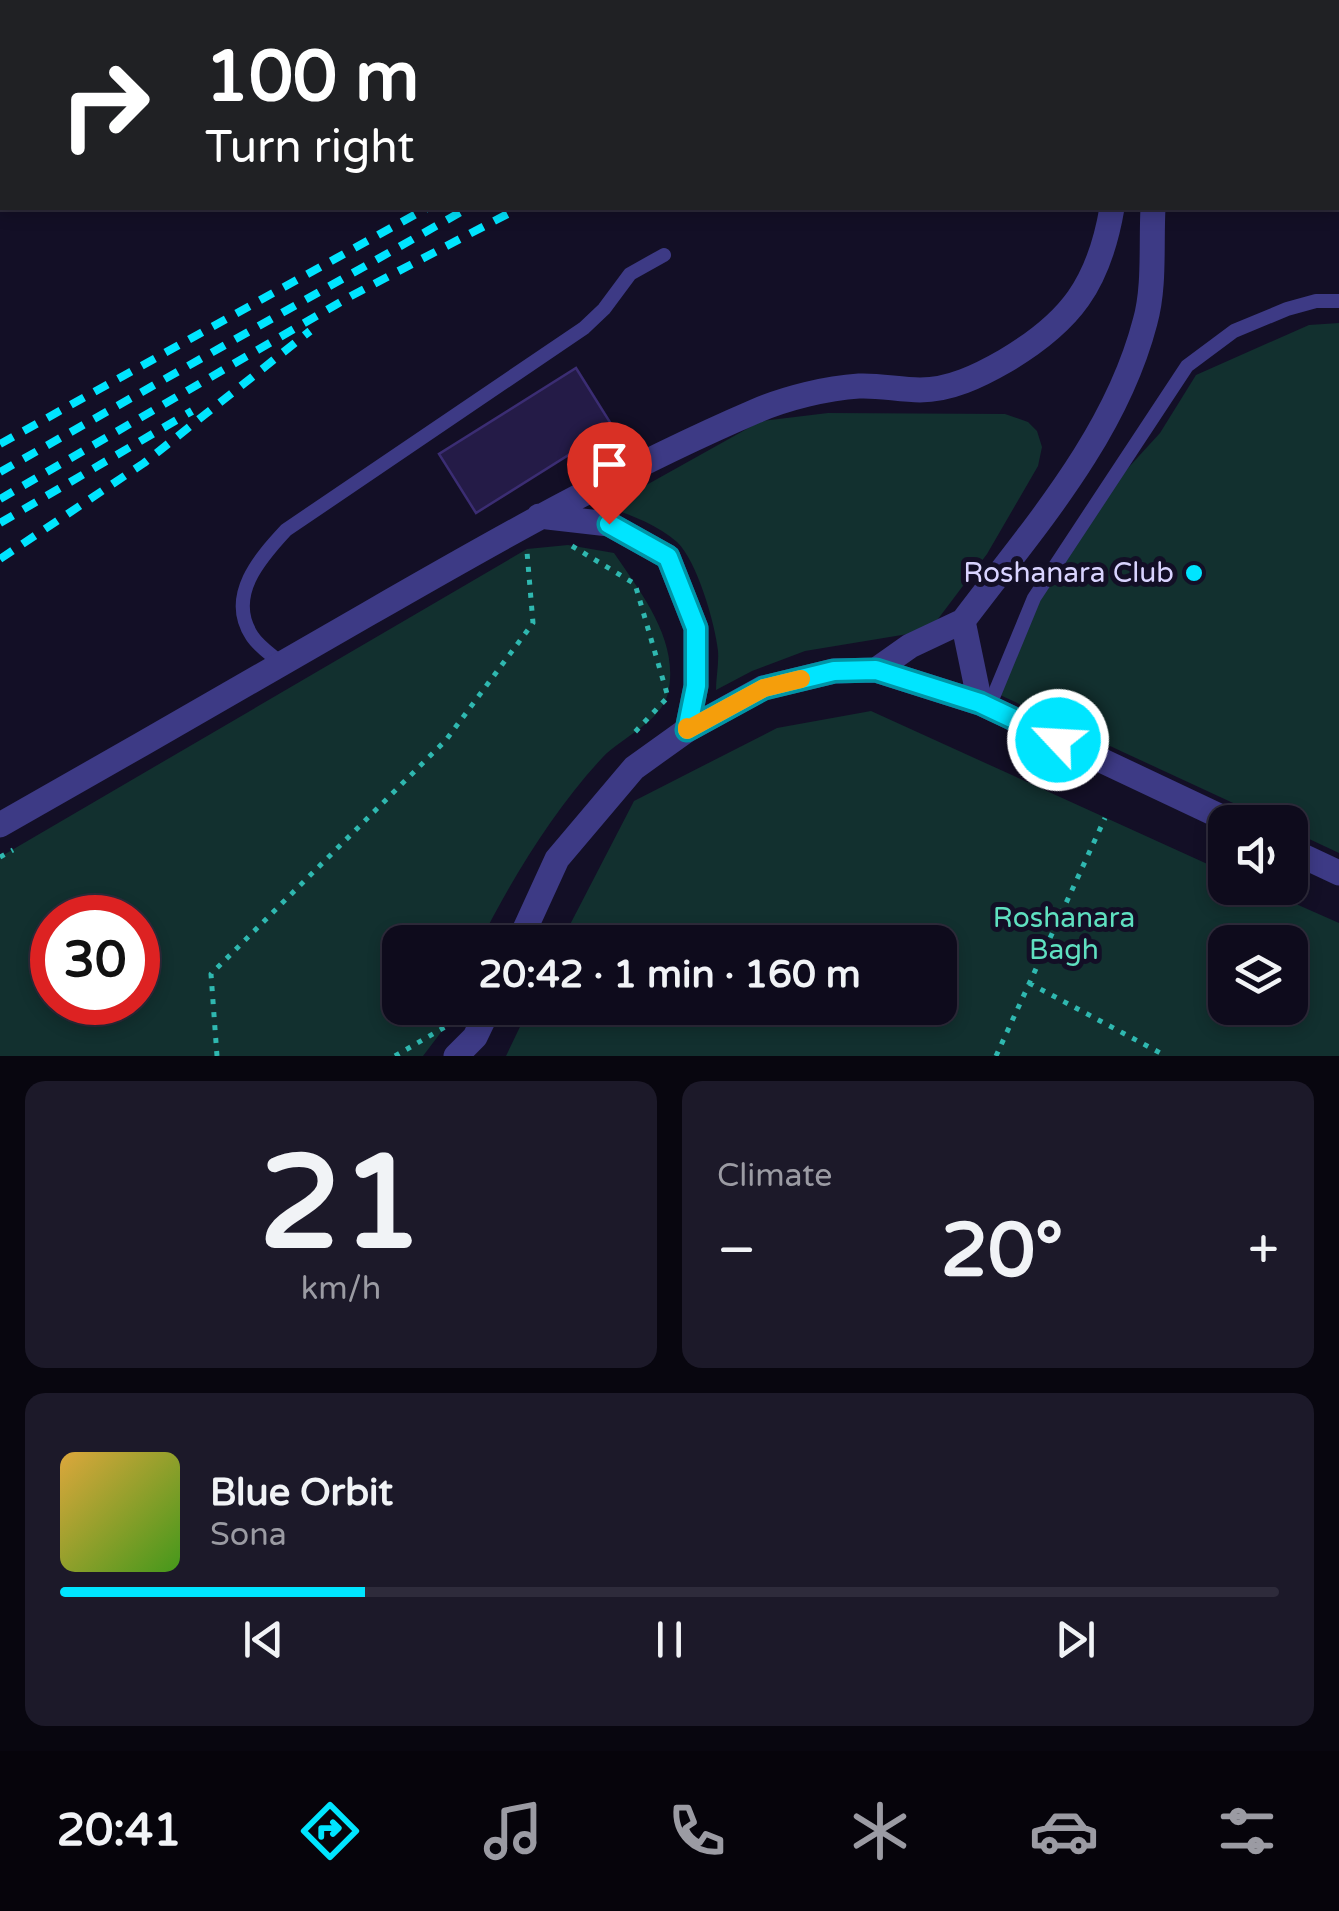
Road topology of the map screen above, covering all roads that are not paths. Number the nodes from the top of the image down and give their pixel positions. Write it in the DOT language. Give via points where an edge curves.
graph roads {
  1 [pos="1112,210"];
  2 [pos="1153,210"];
  3 [pos="664,256"];
  4 [pos="1339,301"];
  5 [pos="539,516"];
  6 [pos="963,621"];
  7 [pos="282,664"];
  8 [pos="876,670"];
  9 [pos="984,705"];
  10 [pos="687,730"];
  11 [pos="1208,811"];
  12 [pos="0,825"];
  13 [pos="1308,858"];
  14 [pos="1339,873"];
  15 [pos="528,925"];
  16 [pos="481,1025"];
  17 [pos="456,1056"];
  1 -- 5 [label="street" via="1094,274 1075,307 1048,334 974,379 924,390 858,386 762,409"];
  2 -- 6 [label="street" via="1146,320 1114,406 1078,468"];
  3 -- 7 [label="lane" via="630,274 584,328 286,530 249,576 243,601 254,639"];
  4 -- 9 [label="lane" via="1287,309 1234,331 1186,366 1034,598"];
  5 -- 7 [label="street"];
  5 -- 10 [label="street" via="609,524 668,557 696,628 696,686"];
  6 -- 8 [label="street"];
  6 -- 9 [label="street"];
  7 -- 12 [label="street"];
  8 -- 9 [label="street"];
  8 -- 10 [label="street" via="834,671 764,688"];
  9 -- 11 [label="street"];
  10 -- 15 [label="street" via="634,768 557,859"];
  13 -- 14 [label="street"];
  16 -- 17 [label="street"];
}
